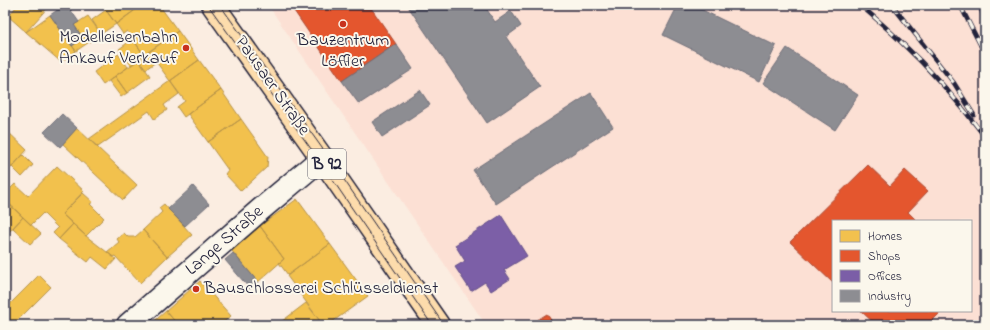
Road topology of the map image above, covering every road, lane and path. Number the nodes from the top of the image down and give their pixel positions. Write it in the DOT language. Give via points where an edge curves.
graph roads {
  1 [pos="213,5"];
  2 [pos="322,158"];
  3 [pos="128,325"];
  4 [pos="438,325"];
  1 -- 2 [label="main road, Pausaer Straße / B 92"];
  2 -- 3 [label="street, Lange Straße"];
  2 -- 4 [label="main road, Pausaer Straße / B 92"];
}
